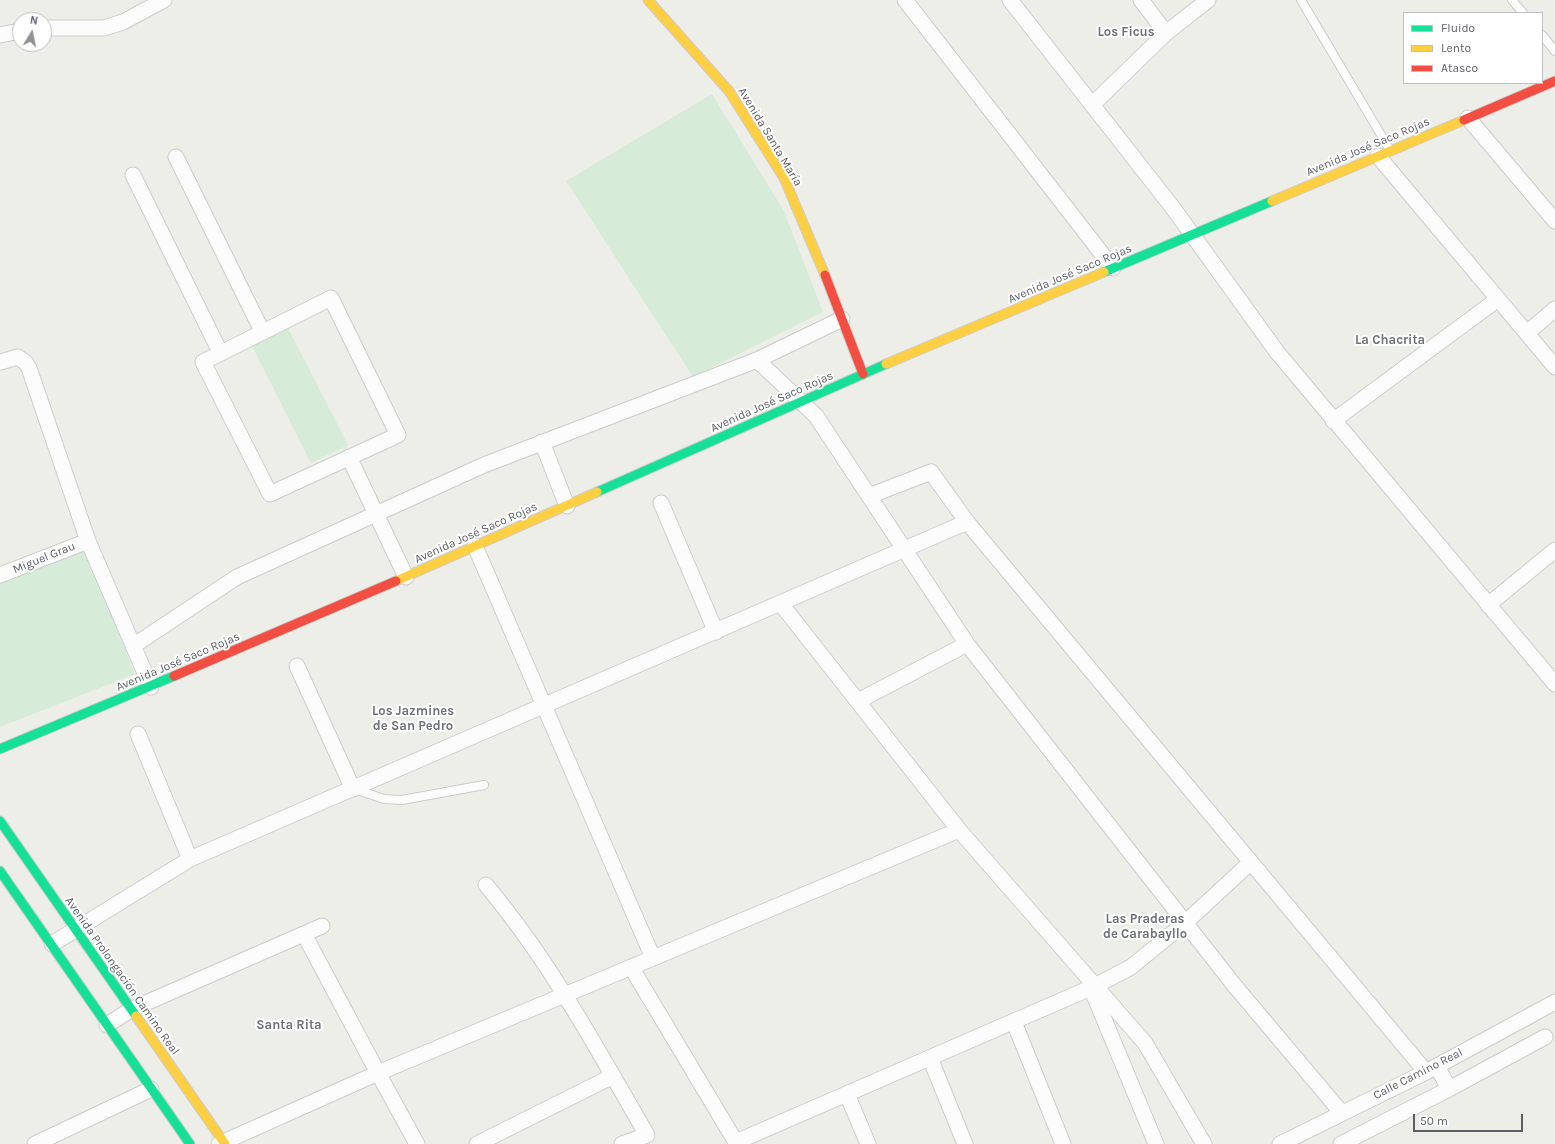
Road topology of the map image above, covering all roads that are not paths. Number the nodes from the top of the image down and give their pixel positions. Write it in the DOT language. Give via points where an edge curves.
graph roads {
  1 [pos="164,0"];
  2 [pos="648,0"];
  3 [pos="905,0"];
  4 [pos="1010,0"];
  5 [pos="1141,0"];
  6 [pos="1208,0"];
  7 [pos="1301,0"];
  8 [pos="1512,0"];
  9 [pos="1522,12"];
  10 [pos="52,28"];
  11 [pos="12,33"];
  12 [pos="1166,33"];
  13 [pos="0,35"];
  14 [pos="1543,36"];
  15 [pos="1555,51"];
  16 [pos="1555,81"];
  17 [pos="1092,105"];
  18 [pos="1468,118"];
  19 [pos="1384,153"];
  20 [pos="176,157"];
  21 [pos="133,175"];
  22 [pos="1555,221"];
  23 [pos="1192,235"];
  24 [pos="1113,268"];
  25 [pos="1498,299"];
  26 [pos="1555,309"];
  27 [pos="842,319"];
  28 [pos="262,331"];
  29 [pos="1526,333"];
  30 [pos="220,352"];
  31 [pos="757,360"];
  32 [pos="0,362"];
  33 [pos="1555,367"];
  34 [pos="863,374"];
  35 [pos="799,402"];
  36 [pos="1333,421"];
  37 [pos="542,442"];
  38 [pos="349,458"];
  39 [pos="869,496"];
  40 [pos="661,503"];
  41 [pos="567,506"];
  42 [pos="377,514"];
  43 [pos="967,522"];
  44 [pos="88,541"];
  45 [pos="475,546"];
  46 [pos="904,550"];
  47 [pos="1555,550"];
  48 [pos="0,576"];
  49 [pos="406,577"];
  50 [pos="781,604"];
  51 [pos="1488,605"];
  52 [pos="716,632"];
  53 [pos="967,644"];
  54 [pos="134,646"];
  55 [pos="297,666"];
  56 [pos="1554,681"];
  57 [pos="151,687"];
  58 [pos="858,701"];
  59 [pos="545,706"];
  60 [pos="138,734"];
  61 [pos="0,749"];
  62 [pos="484,785"];
  63 [pos="353,789"];
  64 [pos="0,821"];
  65 [pos="959,830"];
  66 [pos="190,859"];
  67 [pos="1251,862"];
  68 [pos="0,871"];
  69 [pos="486,884"];
  70 [pos="1185,923"];
  71 [pos="322,926"];
  72 [pos="75,929"];
  73 [pos="304,934"];
  74 [pos="52,944"];
  75 [pos="653,958"];
  76 [pos="631,967"];
  77 [pos="1093,987"];
  78 [pos="565,994"];
  79 [pos="1555,1002"];
  80 [pos="132,1009"];
  81 [pos="1014,1022"];
  82 [pos="107,1025"];
  83 [pos="1545,1037"];
  84 [pos="930,1058"];
  85 [pos="1432,1069"];
  86 [pos="378,1073"];
  87 [pos="613,1076"];
  88 [pos="151,1089"];
  89 [pos="1449,1089"];
  90 [pos="847,1094"];
  91 [pos="1341,1112"];
  92 [pos="52,1140"];
  93 [pos="223,1143"];
  94 [pos="737,1143"];
  95 [pos="35,1144"];
  96 [pos="190,1144"];
  97 [pos="417,1144"];
  98 [pos="477,1144"];
  99 [pos="622,1144"];
  100 [pos="868,1144"];
  101 [pos="965,1144"];
  102 [pos="1063,1144"];
  103 [pos="1156,1144"];
  104 [pos="1204,1144"];
  105 [pos="1280,1144"];
  106 [pos="1341,1144"];
  1 -- 10 [label="street" via="123,22 104,28"];
  2 -- 27 [label="main road, Avenida Santa María" via="729,91 784,178"];
  3 -- 24 [label="street"];
  4 -- 17 [label="street"];
  5 -- 12 [label="street"];
  6 -- 12 [label="street"];
  7 -- 19 [label="lane"];
  8 -- 9 [label="lane"];
  11 -- 13 [label="street"];
  12 -- 17 [label="street"];
  14 -- 15 [label="lane"];
  16 -- 18 [label="main road, Avenida José Saco Rojas"];
  17 -- 23 [label="street"];
  18 -- 19 [label="main road, Avenida José Saco Rojas"];
  18 -- 22 [label="street"];
  19 -- 23 [label="main road, Avenida José Saco Rojas"];
  19 -- 25 [label="street"];
  20 -- 28 [label="street"];
  21 -- 30 [label="street"];
  23 -- 24 [label="main road, Avenida José Saco Rojas"];
  23 -- 36 [label="street" via="1277,352"];
  24 -- 34 [label="main road, Avenida José Saco Rojas"];
  25 -- 29 [label="street"];
  25 -- 36 [label="street"];
  26 -- 29 [label="street"];
  27 -- 31 [label="street"];
  27 -- 34 [label="main road, Avenida Santa María"];
  28 -- 30 [label="street"];
  28 -- 38 [label="street" via="331,298 398,435"];
  29 -- 33 [label="street"];
  30 -- 38 [label="street" via="203,362 270,494"];
  31 -- 35 [label="street"];
  31 -- 37 [label="street"];
  32 -- 44 [label="street" via="18,356 26,363"];
  34 -- 35 [label="main road, Avenida José Saco Rojas"];
  35 -- 39 [label="street" via="816,416"];
  35 -- 41 [label="main road, Avenida José Saco Rojas"];
  36 -- 51 [label="street"];
  37 -- 41 [label="street"];
  37 -- 42 [label="street" via="484,465"];
  38 -- 42 [label="street"];
  39 -- 43 [label="street" via="931,472"];
  39 -- 46 [label="street"];
  40 -- 52 [label="street"];
  41 -- 45 [label="main road, Avenida José Saco Rojas"];
  42 -- 49 [label="street"];
  42 -- 54 [label="street" via="237,577"];
  43 -- 46 [label="street"];
  43 -- 67 [label="street"];
  44 -- 48 [label="street, Miguel Grau"];
  44 -- 54 [label="street"];
  45 -- 49 [label="main road, Avenida José Saco Rojas"];
  45 -- 59 [label="street"];
  46 -- 50 [label="street"];
  46 -- 53 [label="street"];
  47 -- 51 [label="street"];
  49 -- 57 [label="main road, Avenida José Saco Rojas"];
  50 -- 52 [label="street"];
  50 -- 58 [label="street"];
  51 -- 56 [label="street"];
  52 -- 59 [label="street"];
  53 -- 58 [label="street"];
  53 -- 70 [label="street"];
  54 -- 57 [label="street"];
  55 -- 63 [label="street"];
  57 -- 61 [label="main road, Avenida José Saco Rojas"];
  58 -- 65 [label="street"];
  59 -- 63 [label="street"];
  59 -- 75 [label="street"];
  60 -- 66 [label="street"];
  62 -- 63 [label="lane" via="402,800 384,799"];
  63 -- 66 [label="street"];
  64 -- 72 [label="main road, Avenida Prolongación Camino Real"];
  65 -- 75 [label="street"];
  65 -- 77 [label="street"];
  66 -- 72 [label="street"];
  67 -- 70 [label="street"];
  67 -- 85 [label="street"];
  68 -- 74 [label="main road"];
  69 -- 78 [label="street" via="516,920"];
  70 -- 77 [label="street" via="1131,967"];
  70 -- 91 [label="street"];
  71 -- 73 [label="street"];
  72 -- 74 [label="street"];
  72 -- 80 [label="main road, Avenida Prolongación Camino Real"];
  73 -- 80 [label="street"];
  73 -- 86 [label="street"];
  74 -- 82 [label="main road"];
  75 -- 76 [label="street"];
  76 -- 78 [label="street"];
  76 -- 94 [label="street"];
  77 -- 81 [label="street"];
  77 -- 103 [label="street"];
  77 -- 104 [label="street" via="1145,1043"];
  78 -- 86 [label="street"];
  78 -- 87 [label="street"];
  79 -- 85 [label="street, Calle Camino Real"];
  80 -- 82 [label="street"];
  80 -- 93 [label="main road, Avenida Prolongación Camino Real"];
  81 -- 84 [label="street"];
  81 -- 102 [label="street"];
  82 -- 88 [label="main road"];
  83 -- 89 [label="street"];
  84 -- 90 [label="street"];
  84 -- 101 [label="street"];
  85 -- 89 [label="street"];
  85 -- 91 [label="street, Calle Camino Real"];
  86 -- 93 [label="street"];
  86 -- 97 [label="street"];
  87 -- 98 [label="street"];
  87 -- 99 [label="street" via="647,1134"];
  88 -- 92 [label="street"];
  88 -- 96 [label="main road"];
  89 -- 106 [label="street"];
  90 -- 94 [label="street"];
  90 -- 100 [label="street"];
  91 -- 105 [label="street, Calle Camino Real"];
  92 -- 95 [label="street"];
}
